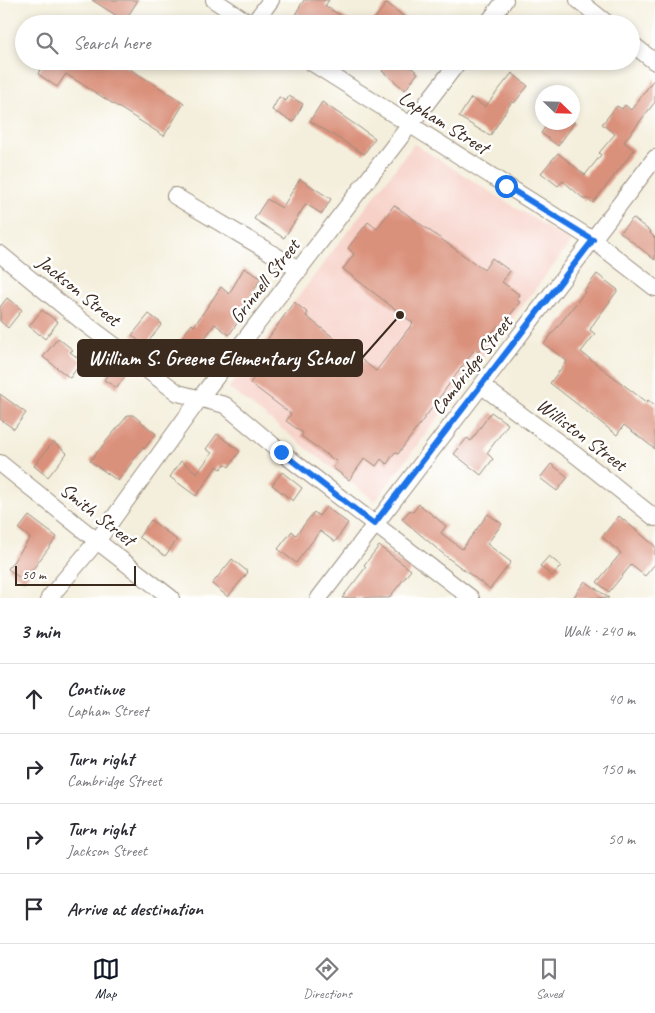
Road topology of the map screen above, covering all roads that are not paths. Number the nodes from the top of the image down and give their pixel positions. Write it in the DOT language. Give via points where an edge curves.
graph roads {
  1 [pos="214,0"];
  2 [pos="271,0"];
  3 [pos="505,0"];
  4 [pos="578,0"];
  5 [pos="238,15"];
  6 [pos="259,15"];
  7 [pos="494,15"];
  8 [pos="597,15"];
  9 [pos="640,50"];
  10 [pos="655,62"];
  11 [pos="323,70"];
  12 [pos="452,70"];
  13 [pos="410,126"];
  14 [pos="655,158"];
  15 [pos="175,196"];
  16 [pos="593,240"];
  17 [pos="0,254"];
  18 [pos="300,270"];
  19 [pos="655,288"];
  20 [pos="482,386"];
  21 [pos="200,398"];
  22 [pos="0,463"];
  23 [pos="655,518"];
  24 [pos="374,524"];
  25 [pos="97,541"];
  26 [pos="49,598"];
  27 [pos="171,598"];
  28 [pos="319,598"];
  29 [pos="471,598"];
  1 -- 5 [label="street"];
  2 -- 6 [label="street"];
  3 -- 7 [label="street"];
  4 -- 8 [label="street"];
  9 -- 10 [label="street"];
  11 -- 13 [label="street, Lapham Street"];
  12 -- 13 [label="street, Grinnell Street"];
  13 -- 16 [label="street, Lapham Street"];
  13 -- 18 [label="street, Grinnell Street"];
  14 -- 16 [label="street, Cambridge Street"];
  15 -- 18 [label="street"];
  16 -- 19 [label="street, Lapham Street"];
  16 -- 20 [label="street, Cambridge Street"];
  17 -- 21 [label="street, Jackson Street" via="82,322 178,393"];
  18 -- 21 [label="street, Grinnell Street"];
  20 -- 23 [label="street, Williston Street"];
  20 -- 24 [label="street, Cambridge Street"];
  21 -- 24 [label="street, Jackson Street" via="225,405"];
  21 -- 25 [label="street, Grinnell Street"];
  22 -- 25 [label="street, Smith Street"];
  24 -- 28 [label="street, Cambridge Street"];
  24 -- 29 [label="street, Jackson Street"];
  25 -- 26 [label="street, Grinnell Street"];
  25 -- 27 [label="street, Smith Street"];
}
